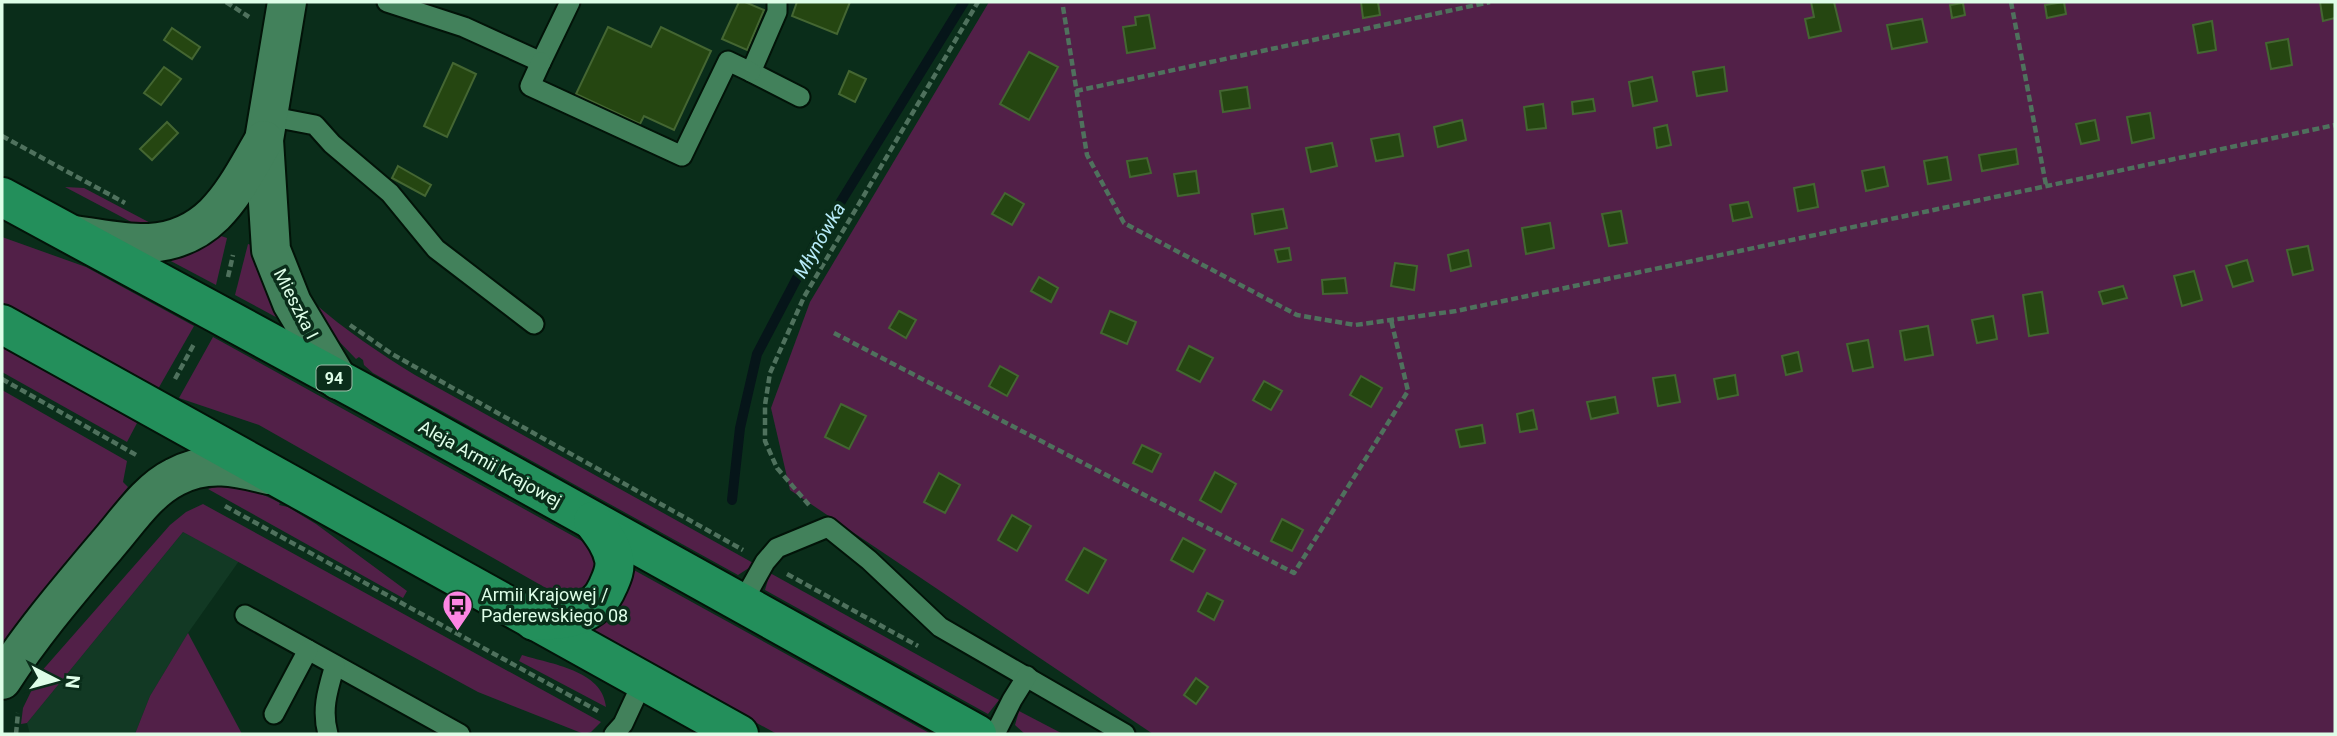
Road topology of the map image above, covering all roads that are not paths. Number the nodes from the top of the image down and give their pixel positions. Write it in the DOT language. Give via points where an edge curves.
graph roads {
  1 [pos="287,2"];
  2 [pos="387,2"];
  3 [pos="570,2"];
  4 [pos="778,2"];
  5 [pos="541,62"];
  6 [pos="751,72"];
  7 [pos="800,97"];
  8 [pos="266,128"];
  9 [pos="2,197"];
  10 [pos="74,235"];
  11 [pos="2,324"];
  12 [pos="534,324"];
  13 [pos="338,380"];
  14 [pos="274,476"];
  15 [pos="593,521"];
  16 [pos="742,603"];
  17 [pos="245,615"];
  18 [pos="534,621"];
  19 [pos="308,650"];
  20 [pos="335,665"];
  21 [pos="1027,676"];
  22 [pos="2,680"];
  23 [pos="643,681"];
  24 [pos="274,714"];
  25 [pos="619,729"];
  26 [pos="328,734"];
  27 [pos="460,734"];
  28 [pos="739,734"];
  29 [pos="977,734"];
  30 [pos="995,734"];
  31 [pos="1125,734"];
  1 -- 8 [label="street, Mieszka I"];
  2 -- 5 [label="lane" via="464,27"];
  3 -- 5 [label="lane"];
  4 -- 6 [label="lane"];
  5 -- 6 [label="lane" via="530,86 682,156 728,61"];
  6 -- 7 [label="lane"];
  8 -- 10 [label="street, Mieszka I" via="230,198 191,233 149,243"];
  8 -- 12 [label="lane" via="315,125 390,193 436,249"];
  8 -- 13 [label="street, Mieszka I" via="271,250 292,303"];
  9 -- 10 [label="main road, Aleja Armii Krajowej / 94"];
  10 -- 13 [label="main road, Aleja Armii Krajowej / 94"];
  11 -- 14 [label="main road"];
  13 -- 15 [label="main road, Aleja Armii Krajowej / 94"];
  14 -- 18 [label="main road"];
  14 -- 22 [label="street" via="230,465 174,477 149,496 43,621"];
  15 -- 16 [label="main road, Aleja Armii Krajowej / 94"];
  15 -- 18 [label="main road" via="610,545 615,562 606,592 590,610 570,619"];
  16 -- 21 [label="lane" via="777,548 828,527 940,627"];
  16 -- 29 [label="main road, Aleja Armii Krajowej / 94"];
  17 -- 19 [label="lane"];
  18 -- 23 [label="main road"];
  19 -- 20 [label="lane"];
  19 -- 24 [label="lane"];
  20 -- 26 [label="lane" via="324,702"];
  20 -- 27 [label="lane"];
  21 -- 30 [label="lane"];
  21 -- 31 [label="lane"];
  23 -- 25 [label="lane"];
  23 -- 28 [label="main road"];
}
